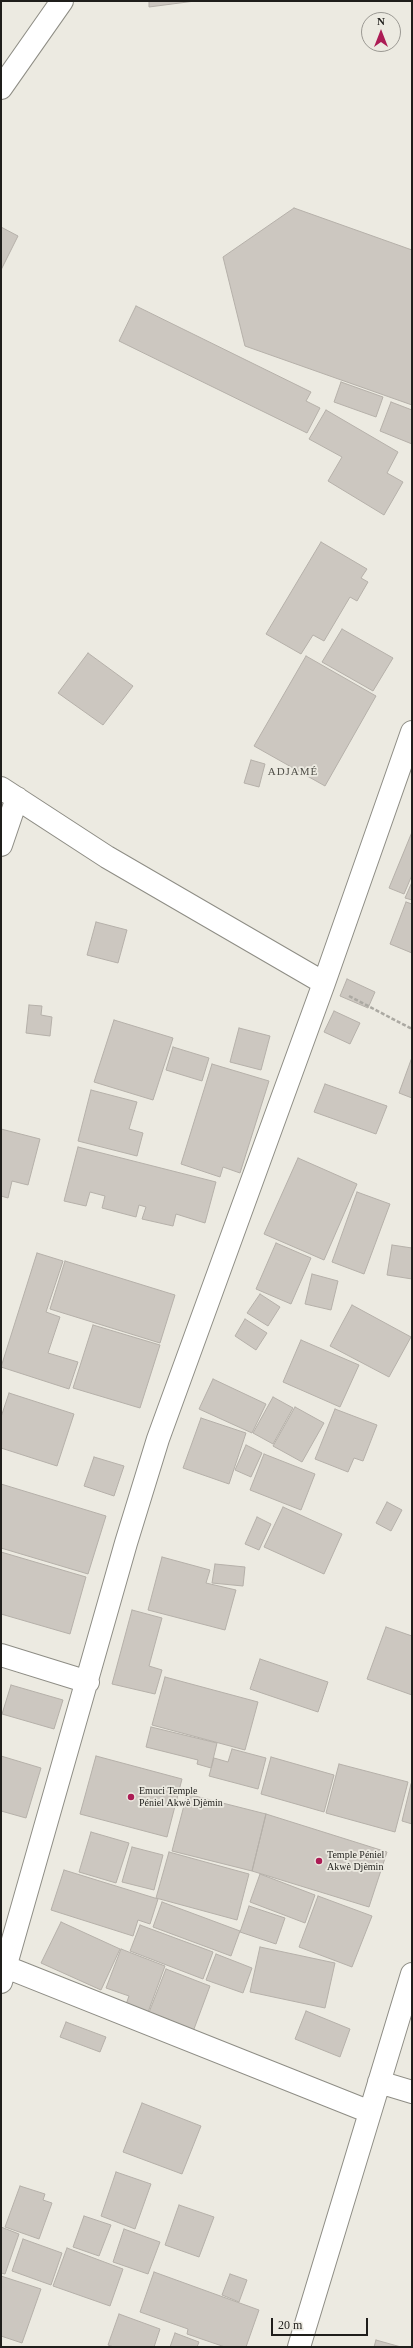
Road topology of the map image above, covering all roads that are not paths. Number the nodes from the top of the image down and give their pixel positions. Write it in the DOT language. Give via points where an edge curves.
graph roads {
  1 [pos="62,1"];
  2 [pos="1,88"];
  3 [pos="412,732"];
  4 [pos="9,793"];
  5 [pos="1,845"];
  6 [pos="324,983"];
  7 [pos="1,1655"];
  8 [pos="88,1682"];
  9 [pos="3,1971"];
  10 [pos="412,1974"];
  11 [pos="379,2082"];
  12 [pos="412,2092"];
  13 [pos="370,2112"];
  14 [pos="299,2347"];
  1 -- 2 [label="street"];
  3 -- 6 [label="street"];
  4 -- 5 [label="street"];
  4 -- 6 [label="street" via="107,857"];
  6 -- 8 [label="street" via="158,1439"];
  7 -- 8 [label="street"];
  8 -- 9 [label="street"];
  9 -- 13 [label="street"];
  10 -- 11 [label="street"];
  11 -- 12 [label="street"];
  11 -- 13 [label="street"];
  13 -- 14 [label="street"];
}
